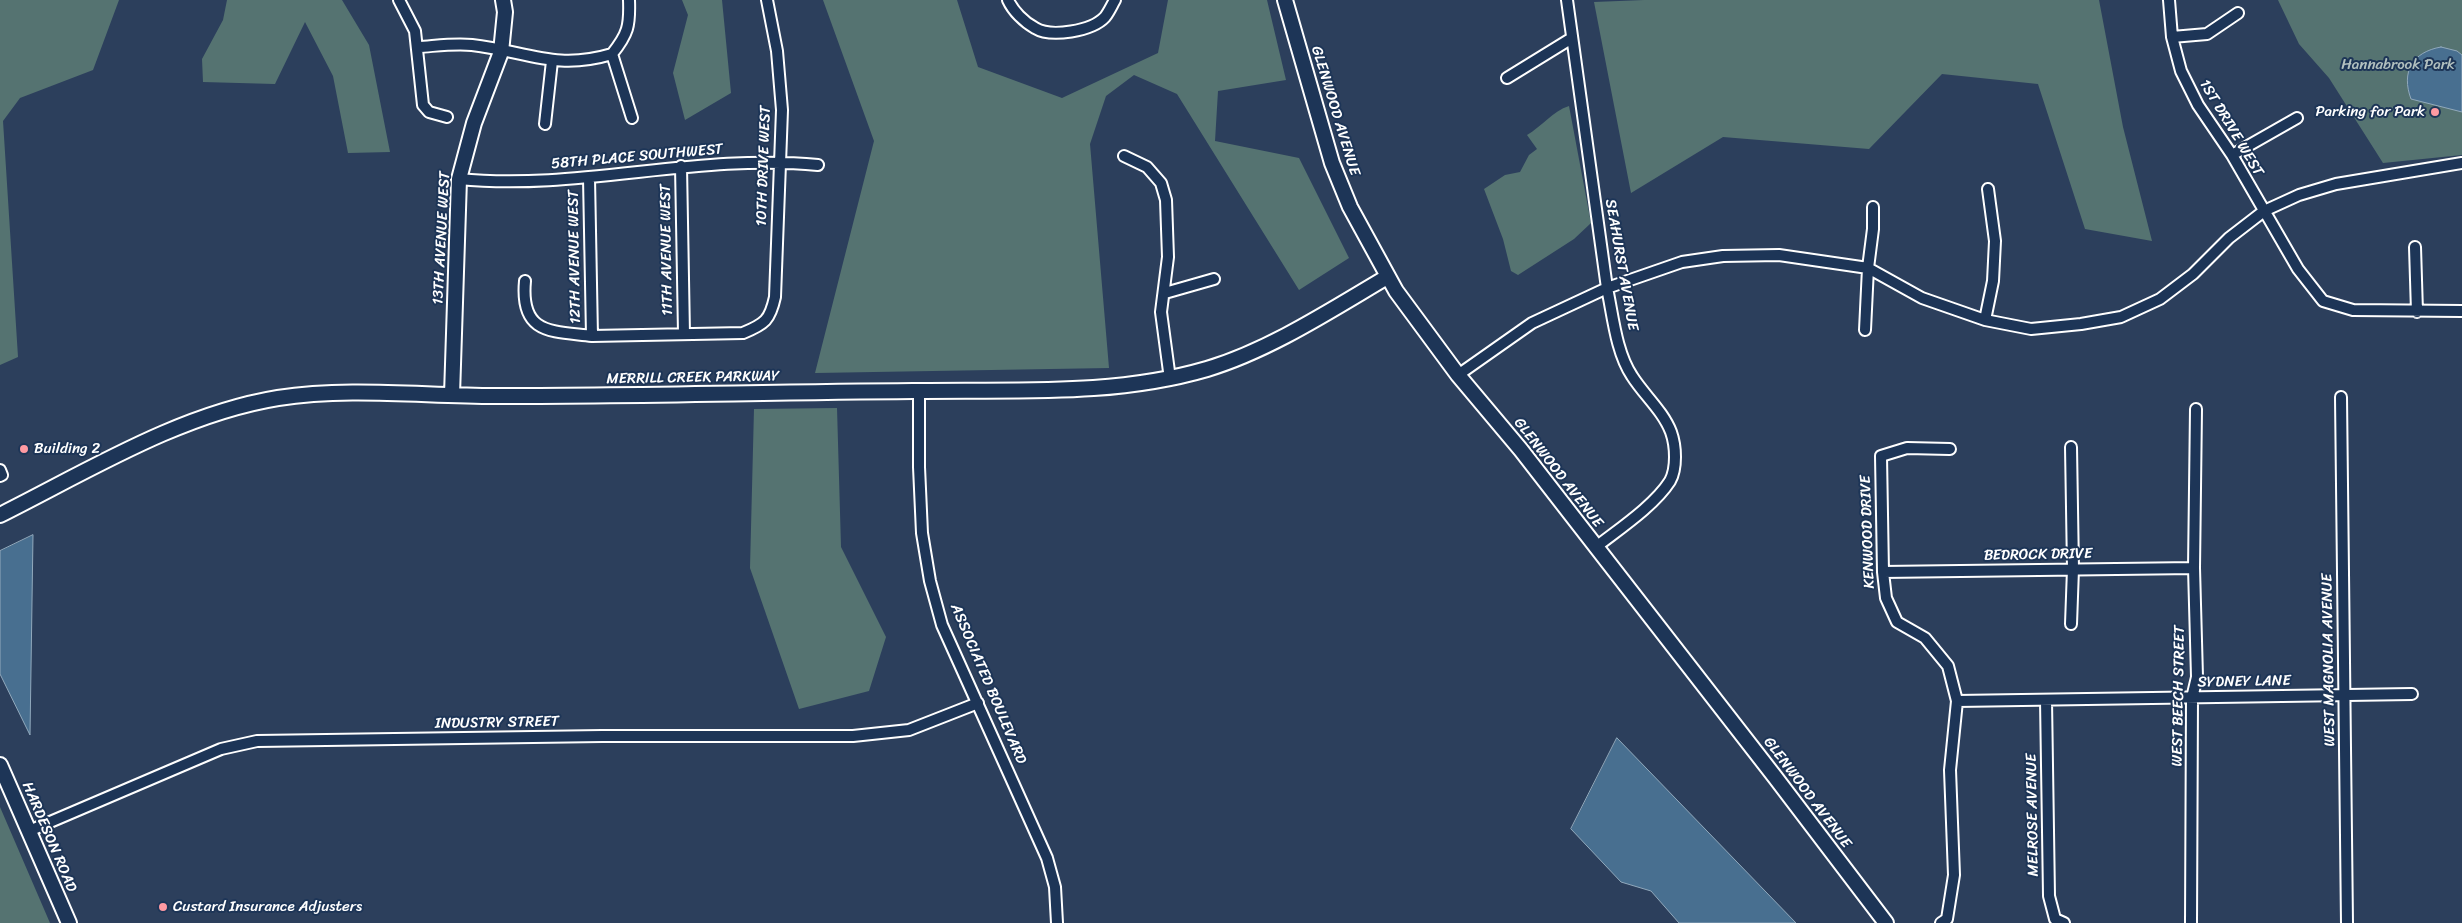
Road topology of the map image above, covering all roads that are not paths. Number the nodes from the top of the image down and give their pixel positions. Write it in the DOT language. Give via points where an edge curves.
graph roads {
  1 [pos="399,0"];
  2 [pos="503,0"];
  3 [pos="629,0"];
  4 [pos="767,0"];
  5 [pos="1008,0"];
  6 [pos="1115,0"];
  7 [pos="1285,0"];
  8 [pos="1567,0"];
  9 [pos="2169,0"];
  10 [pos="2238,13"];
  11 [pos="2172,37"];
  12 [pos="1572,38"];
  13 [pos="418,47"];
  14 [pos="501,52"];
  15 [pos="612,54"];
  16 [pos="552,61"];
  17 [pos="1507,78"];
  18 [pos="447,117"];
  19 [pos="632,118"];
  20 [pos="2297,118"];
  21 [pos="545,124"];
  22 [pos="2232,155"];
  23 [pos="1124,156"];
  24 [pos="780,161"];
  25 [pos="2462,163"];
  26 [pos="818,165"];
  27 [pos="681,166"];
  28 [pos="589,178"];
  29 [pos="458,180"];
  30 [pos="1988,189"];
  31 [pos="1873,207"];
  32 [pos="2264,211"];
  33 [pos="2416,247"];
  34 [pos="1868,268"];
  35 [pos="1387,277"];
  36 [pos="1214,278"];
  37 [pos="526,281"];
  38 [pos="1607,288"];
  39 [pos="1165,293"];
  40 [pos="2462,311"];
  41 [pos="2417,312"];
  42 [pos="1985,320"];
  43 [pos="1864,330"];
  44 [pos="684,334"];
  45 [pos="592,336"];
  46 [pos="1458,375"];
  47 [pos="1170,378"];
  48 [pos="919,390"];
  49 [pos="452,395"];
  50 [pos="2341,397"];
  51 [pos="2196,410"];
  52 [pos="2071,447"];
  53 [pos="1950,449"];
  54 [pos="0,470"];
  55 [pos="0,476"];
  56 [pos="0,515"];
  57 [pos="1596,548"];
  58 [pos="2194,568"];
  59 [pos="2073,569"];
  60 [pos="1883,572"];
  61 [pos="2071,624"];
  62 [pos="2412,694"];
  63 [pos="2344,696"];
  64 [pos="2192,698"];
  65 [pos="2046,700"];
  66 [pos="1957,701"];
  67 [pos="978,703"];
  68 [pos="0,765"];
  69 [pos="29,831"];
  70 [pos="1944,921"];
  71 [pos="69,923"];
  72 [pos="1058,923"];
  73 [pos="1886,923"];
  74 [pos="2064,923"];
  75 [pos="2191,923"];
  76 [pos="2347,923"];
  1 -- 13 [label="street" via="415,31"];
  2 -- 14 [label="street, 13TH AVENUE WEST"];
  3 -- 15 [label="street" via="630,23 625,38"];
  4 -- 24 [label="street, 10TH DRIVE WEST" via="777,50 782,110"];
  5 -- 6 [label="street" via="1019,16 1036,30 1070,32 1091,26 1105,17"];
  7 -- 35 [label="street, GLENWOOD AVENUE" via="1332,163 1350,207"];
  8 -- 12 [label="street, SEAHURST AVENUE"];
  9 -- 11 [label="street, 1ST DRIVE WEST"];
  10 -- 11 [label="street" via="2207,34"];
  11 -- 22 [label="street, 1ST DRIVE WEST" via="2180,71 2198,105"];
  12 -- 17 [label="street"];
  12 -- 38 [label="street, SEAHURST AVENUE"];
  13 -- 14 [label="street" via="471,45"];
  13 -- 18 [label="street" via="423,104 429,112"];
  14 -- 16 [label="street"];
  14 -- 29 [label="street, 13TH AVENUE WEST" via="474,123"];
  15 -- 16 [label="street" via="589,61"];
  15 -- 19 [label="street"];
  16 -- 21 [label="street"];
  20 -- 22 [label="street"];
  22 -- 32 [label="street, 1ST DRIVE WEST"];
  23 -- 39 [label="street" via="1147,168 1161,184 1166,200 1168,257"];
  24 -- 26 [label="street, 58TH PLACE SOUTHWEST"];
  24 -- 27 [label="street, 58TH PLACE SOUTHWEST"];
  24 -- 44 [label="street, 10TH DRIVE WEST" via="772,314 756,328 743,333"];
  25 -- 32 [label="street" via="2336,184 2299,195"];
  27 -- 28 [label="street, 58TH PLACE SOUTHWEST"];
  27 -- 44 [label="street, 11TH AVENUE WEST"];
  28 -- 29 [label="street, 58TH PLACE SOUTHWEST" via="500,183"];
  28 -- 45 [label="street, 12TH AVENUE WEST"];
  29 -- 49 [label="street, 13TH AVENUE WEST"];
  30 -- 42 [label="street" via="1995,241 1993,281"];
  31 -- 34 [label="street" via="1874,229"];
  32 -- 41 [label="street, 1ST DRIVE WEST" via="2298,269 2323,301 2353,310"];
  32 -- 42 [label="street" via="2160,299 2121,317 2031,329"];
  33 -- 41 [label="street"];
  34 -- 38 [label="street" via="1780,255 1723,256 1682,262"];
  34 -- 42 [label="street" via="1922,298"];
  34 -- 43 [label="street"];
  35 -- 46 [label="street, GLENWOOD AVENUE"];
  35 -- 47 [label="street, MERRILL CREEK PARKWAY" via="1302,326 1240,356 1211,368"];
  36 -- 39 [label="street"];
  37 -- 45 [label="street" via="526,308 533,321 544,330"];
  38 -- 46 [label="street" via="1532,323"];
  38 -- 57 [label="street, SEAHURST AVENUE" via="1626,362 1632,376 1672,433 1676,460 1670,480 1646,507"];
  39 -- 47 [label="street" via="1161,312"];
  40 -- 41 [label="street, 1ST DRIVE WEST"];
  44 -- 45 [label="street"];
  46 -- 57 [label="street, GLENWOOD AVENUE"];
  47 -- 48 [label="street, MERRILL CREEK PARKWAY" via="1119,387 1059,391"];
  48 -- 49 [label="street, MERRILL CREEK PARKWAY"];
  48 -- 67 [label="street, ASSOCIATED BOULEVARD" via="922,533 930,581 942,624"];
  49 -- 56 [label="street, MERRILL CREEK PARKWAY" via="343,392 309,394 240,406 161,435"];
  50 -- 63 [label="street, WEST MAGNOLIA AVENUE"];
  51 -- 58 [label="street, WEST BEECH STREET"];
  52 -- 59 [label="street"];
  53 -- 60 [label="street, KENWOOD DRIVE" via="1907,448 1881,456"];
  54 -- 55 [label="street"];
  57 -- 73 [label="street, GLENWOOD AVENUE"];
  58 -- 59 [label="street, BEDROCK DRIVE"];
  58 -- 64 [label="street, WEST BEECH STREET" via="2197,677"];
  59 -- 60 [label="street, BEDROCK DRIVE"];
  59 -- 61 [label="street"];
  60 -- 66 [label="street, KENWOOD DRIVE" via="1886,598 1897,622 1925,638 1948,666"];
  62 -- 63 [label="street, SYDNEY LANE"];
  63 -- 64 [label="street, SYDNEY LANE"];
  63 -- 76 [label="street, WEST MAGNOLIA AVENUE"];
  64 -- 65 [label="street, SYDNEY LANE"];
  64 -- 75 [label="street, WEST BEECH STREET"];
  65 -- 66 [label="street, SYDNEY LANE"];
  65 -- 74 [label="street, MELROSE AVENUE" via="2049,896 2055,919"];
  66 -- 70 [label="street, KENWOOD DRIVE" via="1950,770 1954,875"];
  67 -- 69 [label="street, INDUSTRY STREET" via="909,730 853,736 257,741 221,749"];
  67 -- 72 [label="street, ASSOCIATED BOULEVARD" via="1047,858"];
  68 -- 69 [label="street, HARDESON ROAD"];
  69 -- 71 [label="street, HARDESON ROAD"];
}
